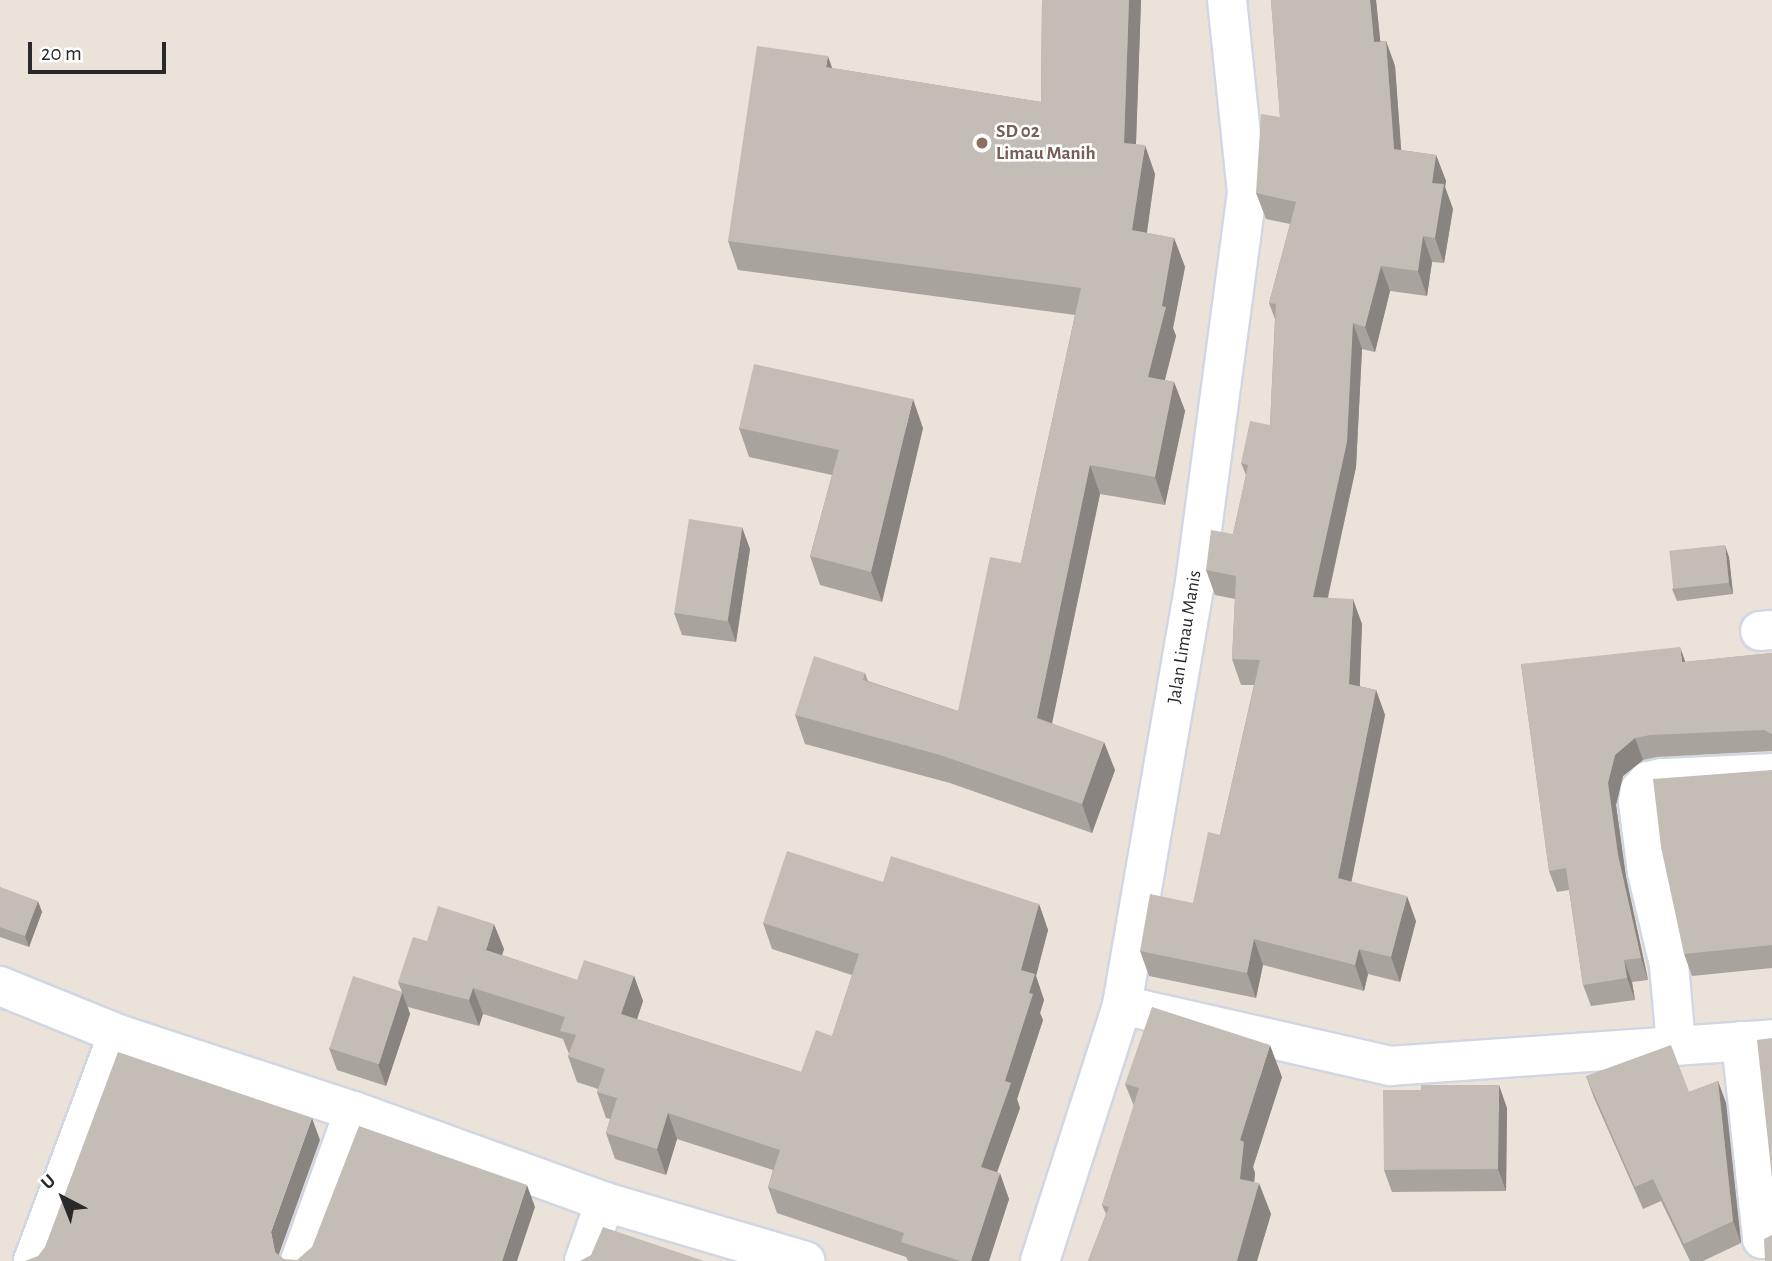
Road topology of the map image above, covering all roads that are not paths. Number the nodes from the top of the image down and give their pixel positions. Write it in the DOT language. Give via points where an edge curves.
graph roads {
  1 [pos="1227,0"];
  2 [pos="1772,772"];
  3 [pos="0,986"];
  4 [pos="1122,1005"];
  5 [pos="118,1034"];
  6 [pos="1756,1040"];
  7 [pos="1676,1044"];
  8 [pos="354,1111"];
  9 [pos="606,1202"];
  10 [pos="1766,1246"];
  11 [pos="33,1261"];
  12 [pos="300,1261"];
  13 [pos="584,1261"];
  14 [pos="805,1261"];
  15 [pos="1040,1261"];
  1 -- 4 [label="street, Jalan Limau Manis" via="1247,193 1195,582"];
  2 -- 7 [label="street" via="1662,778 1648,781 1640,790 1642,837 1669,965"];
  3 -- 5 [label="street"];
  4 -- 7 [label="street" via="1390,1066"];
  4 -- 15 [label="street, Jalan Limau Manis"];
  5 -- 8 [label="street"];
  5 -- 11 [label="street"];
  6 -- 7 [label="street"];
  6 -- 10 [label="street"];
  8 -- 9 [label="street"];
  8 -- 12 [label="street"];
  9 -- 13 [label="street"];
  9 -- 14 [label="street"];
}
